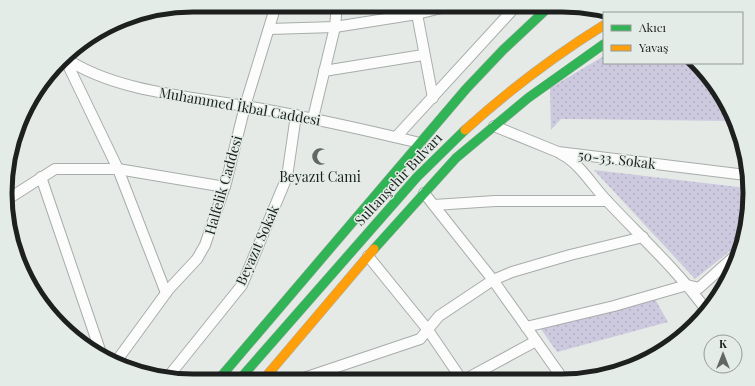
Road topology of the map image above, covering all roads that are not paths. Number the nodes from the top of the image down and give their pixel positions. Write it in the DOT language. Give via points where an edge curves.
graph roads {
  1 [pos="274,12"];
  2 [pos="336,12"];
  3 [pos="425,12"];
  4 [pos="511,12"];
  5 [pos="544,12"];
  6 [pos="417,14"];
  7 [pos="603,26"];
  8 [pos="335,27"];
  9 [pos="269,29"];
  10 [pos="603,45"];
  11 [pos="423,55"];
  12 [pos="69,61"];
  13 [pos="66,64"];
  14 [pos="324,71"];
  15 [pos="432,98"];
  16 [pos="245,106"];
  17 [pos="296,115"];
  18 [pos="313,118"];
  19 [pos="494,126"];
  20 [pos="396,137"];
  21 [pos="420,143"];
  22 [pos="558,152"];
  23 [pos="118,169"];
  24 [pos="742,175"];
  25 [pos="41,177"];
  26 [pos="225,187"];
  27 [pos="424,193"];
  28 [pos="12,196"];
  29 [pos="607,201"];
  30 [pos="434,205"];
  31 [pos="643,237"];
  32 [pos="368,256"];
  33 [pos="729,261"];
  34 [pos="493,280"];
  35 [pos="688,285"];
  36 [pos="166,293"];
  37 [pos="704,306"];
  38 [pos="526,327"];
  39 [pos="428,330"];
  40 [pos="536,341"];
  41 [pos="99,348"];
  42 [pos="119,358"];
  43 [pos="172,372"];
  44 [pos="223,374"];
  45 [pos="244,374"];
  46 [pos="267,374"];
  47 [pos="316,374"];
  48 [pos="459,374"];
  49 [pos="474,374"];
  50 [pos="559,374"];
  1 -- 9 [label="street, Halfelik Caddesi"];
  2 -- 8 [label="street"];
  3 -- 6 [label="street"];
  4 -- 15 [label="street"];
  5 -- 21 [label="main road, Sultanşehir Bulvarı" via="503,50"];
  6 -- 8 [label="street"];
  6 -- 11 [label="street"];
  7 -- 45 [label="main road, Sultanşehir Bulvarı" via="503,96 450,143 366,234"];
  8 -- 9 [label="street"];
  8 -- 14 [label="street"];
  9 -- 16 [label="street, Halfelik Caddesi"];
  10 -- 19 [label="main road, Sultanşehir Bulvarı" via="560,74"];
  11 -- 14 [label="street"];
  11 -- 15 [label="street"];
  12 -- 16 [label="street, Muhammed İkbal Caddesi" via="98,76 130,86"];
  13 -- 23 [label="street"];
  14 -- 18 [label="street"];
  15 -- 20 [label="street"];
  16 -- 17 [label="street, Muhammed İkbal Caddesi"];
  16 -- 26 [label="street, Halfelik Caddesi"];
  17 -- 18 [label="street, Muhammed İkbal Caddesi"];
  17 -- 43 [label="street, Beyazıt Sokak" via="287,177 242,285"];
  18 -- 20 [label="street, Muhammed İkbal Caddesi"];
  19 -- 22 [label="street, 50-33. Sokak"];
  19 -- 27 [label="main road, Sultanşehir Bulvarı" via="456,158"];
  20 -- 21 [label="street, Muhammed İkbal Caddesi"];
  21 -- 44 [label="main road, Sultanşehir Bulvarı"];
  22 -- 24 [label="street, 50-33. Sokak"];
  22 -- 29 [label="street" via="568,157"];
  23 -- 25 [label="street" via="55,169"];
  23 -- 26 [label="street"];
  23 -- 36 [label="street"];
  25 -- 28 [label="street"];
  25 -- 41 [label="street"];
  26 -- 36 [label="street, Halfelik Caddesi" via="205,245 197,259"];
  27 -- 30 [label="street"];
  27 -- 32 [label="main road, Sultanşehir Bulvarı"];
  29 -- 30 [label="street" via="495,201"];
  29 -- 31 [label="street"];
  30 -- 34 [label="street"];
  31 -- 34 [label="street" via="538,264"];
  31 -- 35 [label="street"];
  32 -- 39 [label="street"];
  32 -- 46 [label="main road, Sultanşehir Bulvarı"];
  33 -- 35 [label="street" via="699,288"];
  34 -- 38 [label="street"];
  34 -- 39 [label="street" via="439,316"];
  35 -- 37 [label="street"];
  35 -- 38 [label="street"];
  36 -- 42 [label="street, Halfelik Caddesi"];
  38 -- 40 [label="street"];
  39 -- 47 [label="street" via="420,339"];
  39 -- 48 [label="street"];
  40 -- 49 [label="street"];
  40 -- 50 [label="street"];
}
